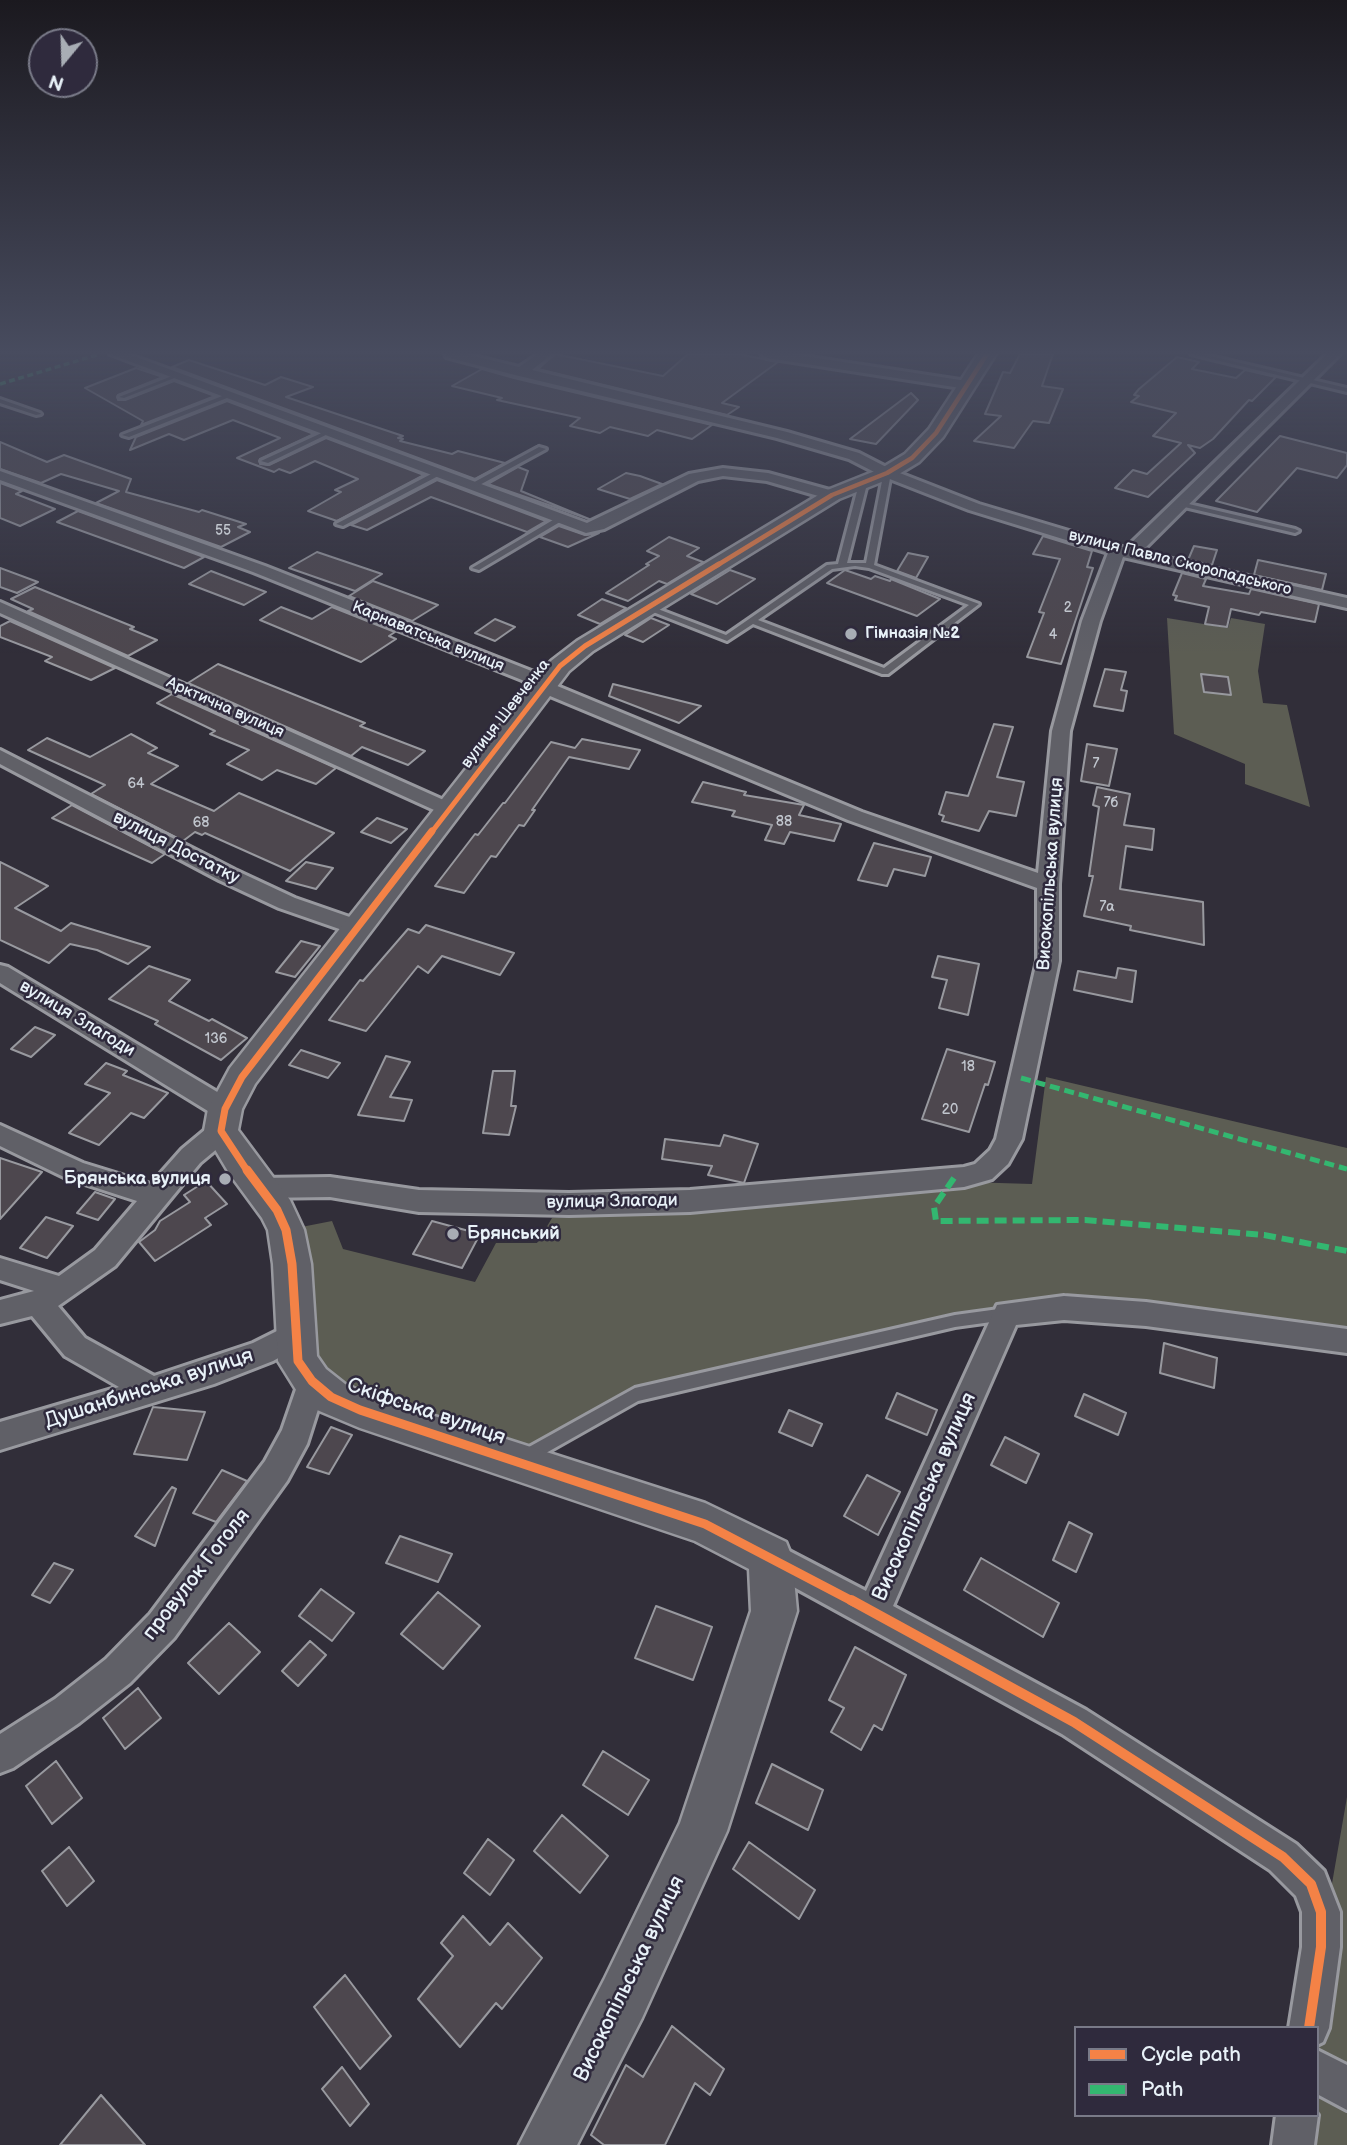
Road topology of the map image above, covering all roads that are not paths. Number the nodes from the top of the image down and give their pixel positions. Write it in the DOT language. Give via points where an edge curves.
graph roads {
  1 [pos="280,454"];
  2 [pos="386,454"];
  3 [pos="532,454"];
  4 [pos="847,454"];
  5 [pos="916,454"];
  6 [pos="1230,454"];
  7 [pos="265,461"];
  8 [pos="438,474"];
  9 [pos="0,475"];
  10 [pos="875,476"];
  11 [pos="471,486"];
  12 [pos="832,495"];
  13 [pos="1179,503"];
  14 [pos="561,519"];
  15 [pos="340,524"];
  16 [pos="1295,531"];
  17 [pos="1123,553"];
  18 [pos="842,565"];
  19 [pos="870,566"];
  20 [pos="476,568"];
  21 [pos="1347,603"];
  22 [pos="0,607"];
  23 [pos="647,608"];
  24 [pos="752,621"];
  25 [pos="544,687"];
  26 [pos="0,756"];
  27 [pos="450,810"];
  28 [pos="1048,884"];
  29 [pos="356,927"];
  30 [pos="0,973"];
  31 [pos="223,1120"];
  32 [pos="0,1135"];
  33 [pos="964,1177"];
  34 [pos="261,1188"];
  35 [pos="155,1196"];
  36 [pos="0,1269"];
  37 [pos="50,1296"];
  38 [pos="0,1312"];
  39 [pos="1007,1314"];
  40 [pos="295,1335"];
  41 [pos="1347,1341"];
  42 [pos="312,1381"];
  43 [pos="154,1391"];
  44 [pos="0,1436"];
  45 [pos="516,1462"];
  46 [pos="770,1557"];
  47 [pos="874,1612"];
  48 [pos="0,1755"];
  49 [pos="1309,2026"];
  50 [pos="1319,2071"];
  51 [pos="1347,2089"];
  52 [pos="1297,2117"];
  53 [pos="547,2145"];
  54 [pos="1293,2145"];
  1 -- 7 [label="lane"];
  2 -- 8 [label="street"];
  3 -- 11 [label="lane"];
  4 -- 10 [label="street, вулиця Павла Скоропадського"];
  5 -- 10 [label="street, вулиця Шевченка"];
  6 -- 13 [label="street"];
  8 -- 11 [label="street"];
  8 -- 15 [label="lane"];
  9 -- 25 [label="street, Карнаватська вулиця" via="259,569 528,676"];
  10 -- 12 [label="street, вулиця Шевченка"];
  10 -- 17 [label="street, вулиця Павла Скоропадського"];
  10 -- 18 [label="lane"];
  10 -- 19 [label="lane"];
  11 -- 14 [label="street"];
  12 -- 14 [label="street" via="768,477 723,472 694,477 593,527"];
  12 -- 23 [label="street, вулиця Шевченка"];
  13 -- 16 [label="lane"];
  13 -- 17 [label="street"];
  14 -- 20 [label="lane"];
  17 -- 21 [label="street, вулиця Павла Скоропадського"];
  17 -- 28 [label="street, Високопільська вулиця" via="1091,621 1061,731"];
  18 -- 19 [label="lane"];
  18 -- 24 [label="lane" via="830,567"];
  19 -- 24 [label="lane" via="975,604 885,673"];
  22 -- 27 [label="street, Арктична вулиця"];
  23 -- 24 [label="lane" via="727,638"];
  23 -- 25 [label="street, вулиця Шевченка" via="585,646"];
  25 -- 27 [label="street, вулиця Шевченка"];
  25 -- 28 [label="street, Карнаватська вулиця" via="855,816"];
  26 -- 29 [label="street, вулиця Достатку" via="227,875 288,904"];
  27 -- 29 [label="street, вулиця Шевченка"];
  28 -- 33 [label="street, Високопільська вулиця" via="1048,961 1009,1139 983,1172"];
  29 -- 31 [label="street, вулиця Шевченка" via="242,1077"];
  30 -- 31 [label="street, вулиця Злагоди"];
  31 -- 34 [label="street, Скіфська вулиця" via="241,1163"];
  31 -- 35 [label="street"];
  32 -- 35 [label="street" via="75,1171"];
  33 -- 34 [label="street, вулиця Злагоди" via="690,1201 569,1204 419,1201 330,1187"];
  34 -- 40 [label="street, Скіфська вулиця" via="286,1230"];
  35 -- 37 [label="street" via="106,1258"];
  36 -- 37 [label="street"];
  37 -- 38 [label="street"];
  37 -- 43 [label="street" via="75,1347"];
  39 -- 41 [label="street" via="1064,1308 1146,1314"];
  39 -- 45 [label="lane" via="955,1321 635,1395"];
  39 -- 47 [label="street, Високопільська вулиця"];
  40 -- 42 [label="street, Скіфська вулиця" via="298,1361"];
  40 -- 43 [label="street, Душанбинська вулиця" via="264,1352"];
  42 -- 45 [label="street, Скіфська вулиця" via="331,1397 360,1410"];
  42 -- 48 [label="street, провулок Гоголя" via="296,1434 275,1471 162,1626 118,1671 67,1712"];
  43 -- 44 [label="street, Душанбинська вулиця"];
  45 -- 46 [label="street, Скіфська вулиця" via="705,1524"];
  46 -- 47 [label="street, Високопільська вулиця"];
  46 -- 53 [label="street, Високопільська вулиця" via="774,1611 702,1831 623,1999"];
  47 -- 49 [label="street" via="1074,1722 1283,1857 1311,1884 1321,1912 1321,1947"];
  50 -- 51 [label="street"];
  52 -- 54 [label="street"];
}
